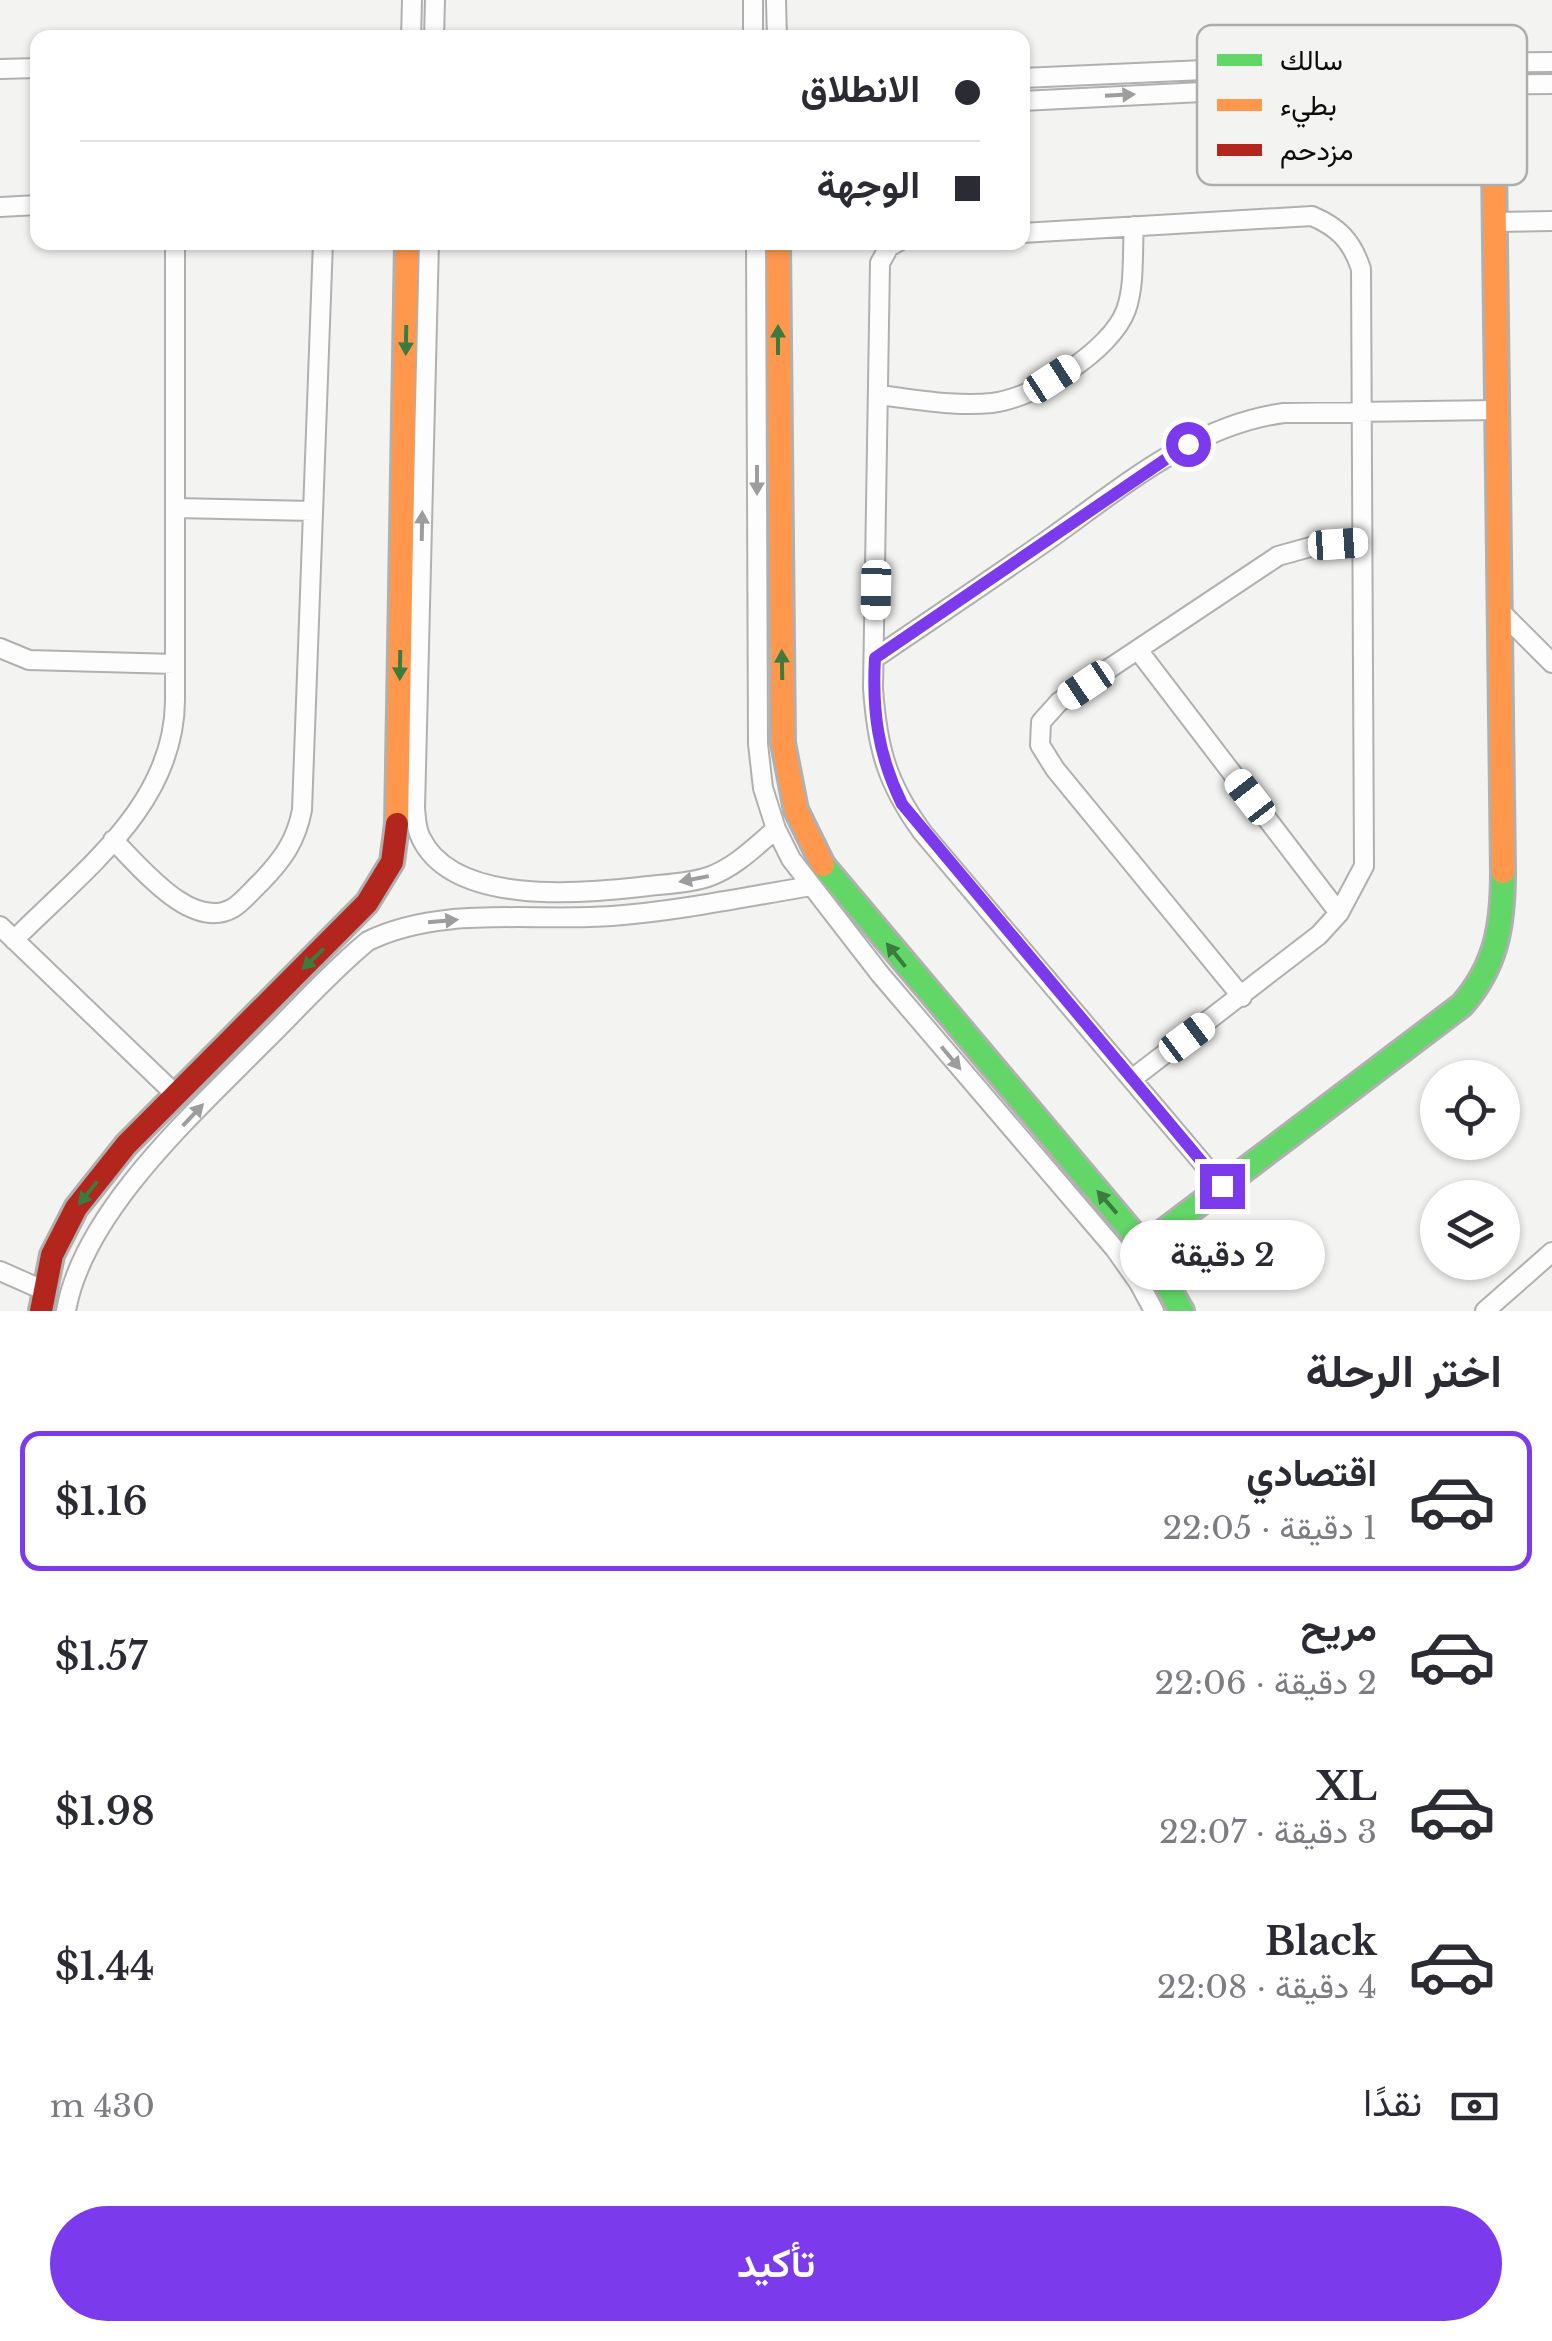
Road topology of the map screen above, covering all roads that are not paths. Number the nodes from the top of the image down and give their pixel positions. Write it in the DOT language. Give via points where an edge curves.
graph roads {
  1 [pos="412,0"];
  2 [pos="436,0"];
  3 [pos="753,0"];
  4 [pos="776,0"];
  5 [pos="412,30"];
  6 [pos="434,30"];
  7 [pos="753,30"];
  8 [pos="777,30"];
  9 [pos="1527,62"];
  10 [pos="1552,62"];
  11 [pos="30,68"];
  12 [pos="1197,68"];
  13 [pos="1181,69"];
  14 [pos="0,70"];
  15 [pos="1030,78"];
  16 [pos="1182,91"];
  17 [pos="1197,91"];
  18 [pos="1030,100"];
  19 [pos="1495,185"];
  20 [pos="30,205"];
  21 [pos="0,207"];
  22 [pos="1552,221"];
  23 [pos="1495,222"];
  24 [pos="1134,226"];
  25 [pos="1030,232"];
  26 [pos="176,250"];
  27 [pos="323,250"];
  28 [pos="407,250"];
  29 [pos="429,250"];
  30 [pos="756,250"];
  31 [pos="778,250"];
  32 [pos="887,250"];
  33 [pos="878,395"];
  34 [pos="1361,410"];
  35 [pos="1497,410"];
  36 [pos="176,508"];
  37 [pos="313,511"];
  38 [pos="1362,543"];
  39 [pos="1500,610"];
  40 [pos="0,648"];
  41 [pos="1138,650"];
  42 [pos="875,658"];
  43 [pos="1552,663"];
  44 [pos="175,664"];
  45 [pos="407,825"];
  46 [pos="776,829"];
  47 [pos="113,840"];
  48 [pos="811,886"];
  49 [pos="514,890"];
  50 [pos="1339,913"];
  51 [pos="516,919"];
  52 [pos="350,923"];
  53 [pos="0,926"];
  54 [pos="14,940"];
  55 [pos="368,941"];
  56 [pos="1242,997"];
  57 [pos="1132,1079"];
  58 [pos="175,1094"];
  59 [pos="1222,1186"];
  60 [pos="1144,1246"];
  61 [pos="1552,1252"];
  62 [pos="0,1270"];
  63 [pos="42,1301"];
  64 [pos="66,1311"];
  65 [pos="1154,1311"];
  66 [pos="1182,1311"];
  67 [pos="1485,1311"];
  1 -- 5 [label="street"];
  2 -- 6 [label="street"];
  3 -- 7 [label="street"];
  4 -- 8 [label="street"];
  9 -- 10 [label="street"];
  11 -- 14 [label="street"];
  12 -- 13 [label="street"];
  13 -- 15 [label="street"];
  13 -- 16 [label="street"];
  16 -- 17 [label="street"];
  18 -- 16 [label="street, one-way"];
  19 -- 23 [label="street"];
  20 -- 21 [label="street"];
  22 -- 23 [label="street"];
  23 -- 35 [label="street"];
  24 -- 25 [label="street"];
  24 -- 33 [label="street" via="1125,313 1106,341 1080,361 998,402"];
  24 -- 34 [label="street" via="1312,216 1344,235 1360,269"];
  26 -- 36 [label="street"];
  27 -- 37 [label="street"];
  28 -- 45 [label="street, one-way"];
  45 -- 29 [label="street, one-way"];
  30 -- 46 [label="street, one-way" via="758,744"];
  60 -- 31 [label="street, one-way" via="827,872 796,817 783,742"];
  32 -- 33 [label="street" via="880,263"];
  33 -- 42 [label="street"];
  34 -- 35 [label="street"];
  34 -- 38 [label="street"];
  34 -- 42 [label="street" via="1272,415 1208,434"];
  35 -- 39 [label="street"];
  36 -- 37 [label="street"];
  36 -- 44 [label="street"];
  37 -- 47 [label="street" via="302,810 283,860 235,907 206,914 179,902"];
  38 -- 41 [label="street" via="1288,551"];
  38 -- 50 [label="street" via="1364,866"];
  39 -- 43 [label="street"];
  39 -- 59 [label="street" via="1503,912 1491,966 1462,1005"];
  40 -- 44 [label="street" via="29,660"];
  41 -- 50 [label="street"];
  41 -- 56 [label="street" via="1048,712 1040,745"];
  42 -- 57 [label="street" via="877,736 902,804"];
  44 -- 47 [label="street" via="175,716 165,762 146,801"];
  45 -- 49 [label="street" via="452,869"];
  45 -- 52 [label="street" via="391,871"];
  46 -- 48 [label="street"];
  46 -- 49 [label="street, one-way" via="731,866 703,879 616,890"];
  47 -- 54 [label="street"];
  48 -- 51 [label="street" via="618,916"];
  48 -- 65 [label="street, one-way" via="1115,1250"];
  49 -- 51 [label="street"];
  50 -- 56 [label="street"];
  55 -- 51 [label="street, one-way" via="434,921"];
  52 -- 55 [label="street"];
  52 -- 58 [label="street, one-way"];
  53 -- 54 [label="street"];
  54 -- 58 [label="street"];
  64 -- 55 [label="street, one-way" via="82,1255 145,1168"];
  56 -- 57 [label="street"];
  57 -- 59 [label="street"];
  58 -- 63 [label="street, one-way" via="76,1208 52,1255"];
  59 -- 60 [label="street"];
  60 -- 66 [label="street"];
  61 -- 67 [label="street"];
  62 -- 63 [label="street"];
}
